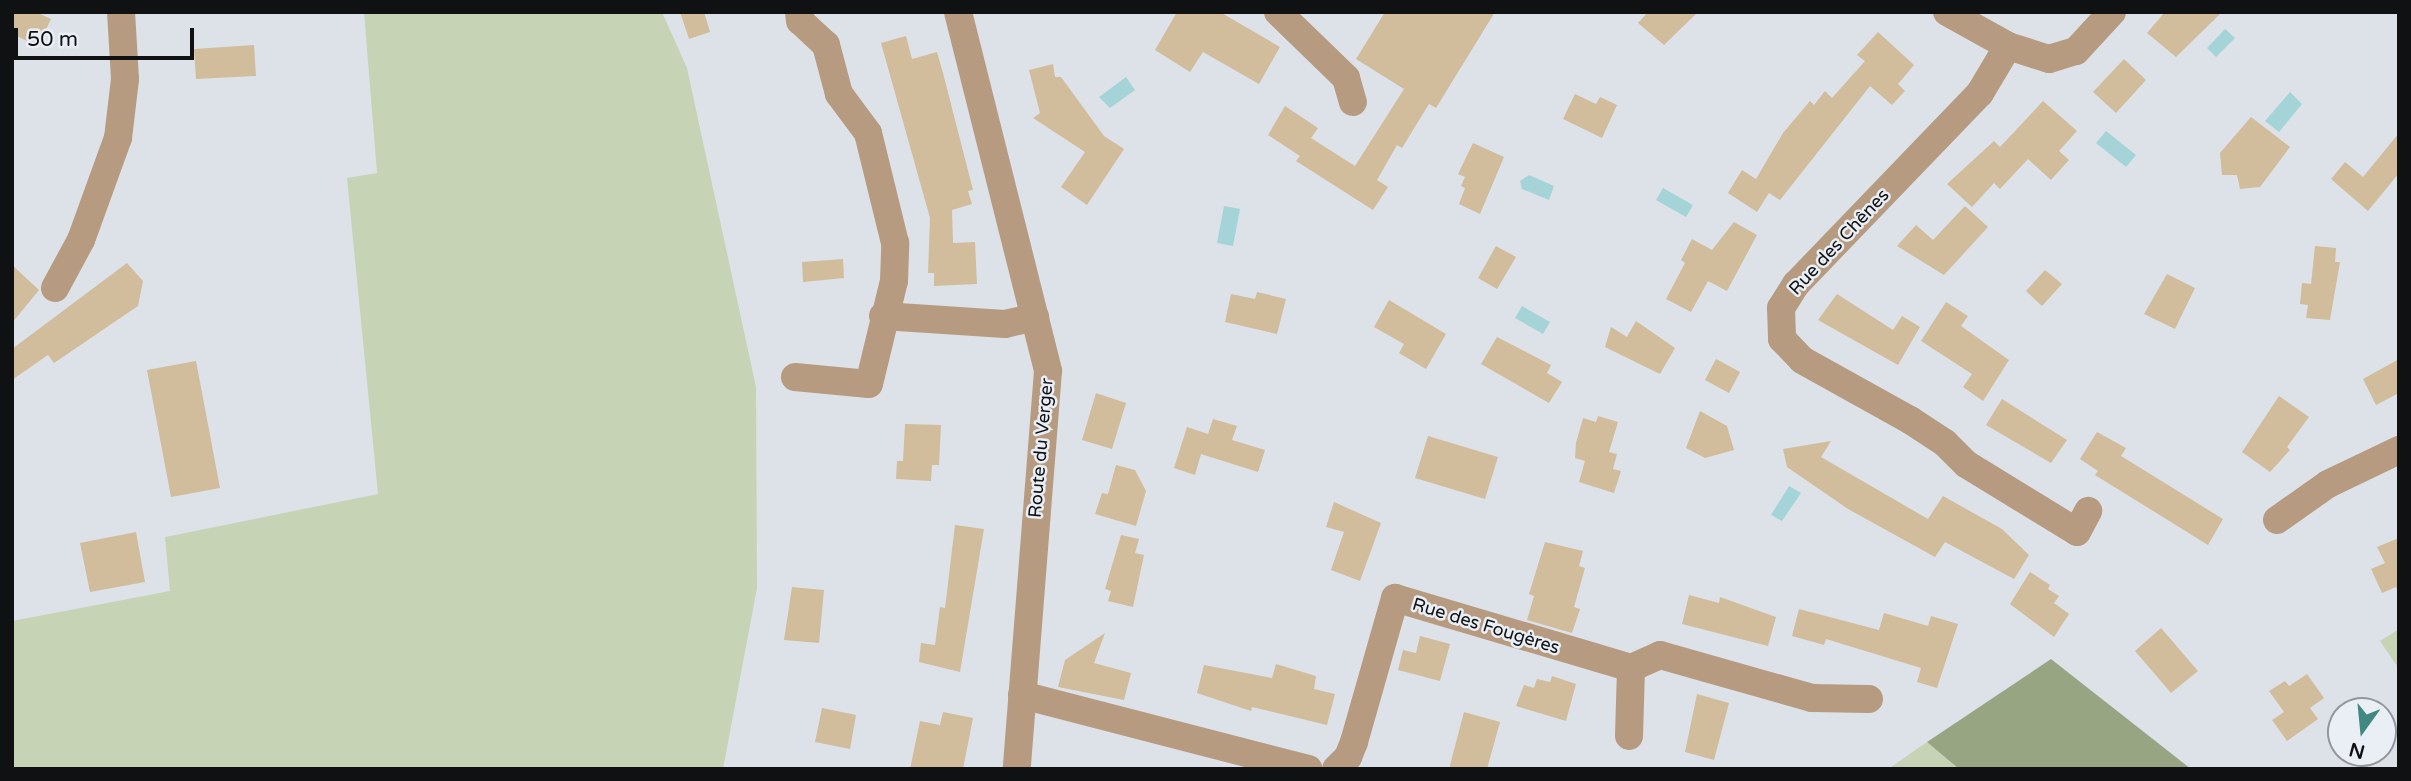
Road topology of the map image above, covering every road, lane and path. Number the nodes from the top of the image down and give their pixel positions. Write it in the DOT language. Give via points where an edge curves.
graph roads {
  1 [pos="121,12"];
  2 [pos="799,12"];
  3 [pos="958,12"];
  4 [pos="1278,12"];
  5 [pos="1947,12"];
  6 [pos="2112,12"];
  7 [pos="2008,47"];
  8 [pos="1353,102"];
  9 [pos="55,288"];
  10 [pos="883,316"];
  11 [pos="1035,317"];
  12 [pos="795,377"];
  13 [pos="2399,450"];
  14 [pos="2088,511"];
  15 [pos="2277,520"];
  16 [pos="1631,668"];
  17 [pos="1023,695"];
  18 [pos="1870,699"];
  19 [pos="1629,736"];
  20 [pos="1017,769"];
  21 [pos="1309,769"];
  22 [pos="1336,769"];
  1 -- 9 [label="street" via="125,79 118,138 81,240"];
  2 -- 10 [label="street" via="800,21 826,45 839,94 868,133 895,243 894,281"];
  3 -- 11 [label="street, Route du Verger"];
  4 -- 8 [label="street" via="1346,78"];
  5 -- 7 [label="street"];
  6 -- 7 [label="street" via="2077,51 2049,59"];
  7 -- 14 [label="street, Rue des Chênes" via="1980,93 1796,284 1781,308 1782,339 1802,360 1910,421 1945,443 1966,464 2077,532"];
  10 -- 11 [label="street" via="1005,324"];
  10 -- 12 [label="street" via="869,384"];
  11 -- 17 [label="street, Route du Verger" via="1048,371"];
  13 -- 15 [label="street" via="2328,484"];
  16 -- 18 [label="street" via="1660,655 1812,698"];
  16 -- 19 [label="street"];
  16 -- 22 [label="street, Rue des Fougères" via="1395,598 1354,742"];
  17 -- 20 [label="street, Route du Verger"];
  17 -- 21 [label="street"];
}
